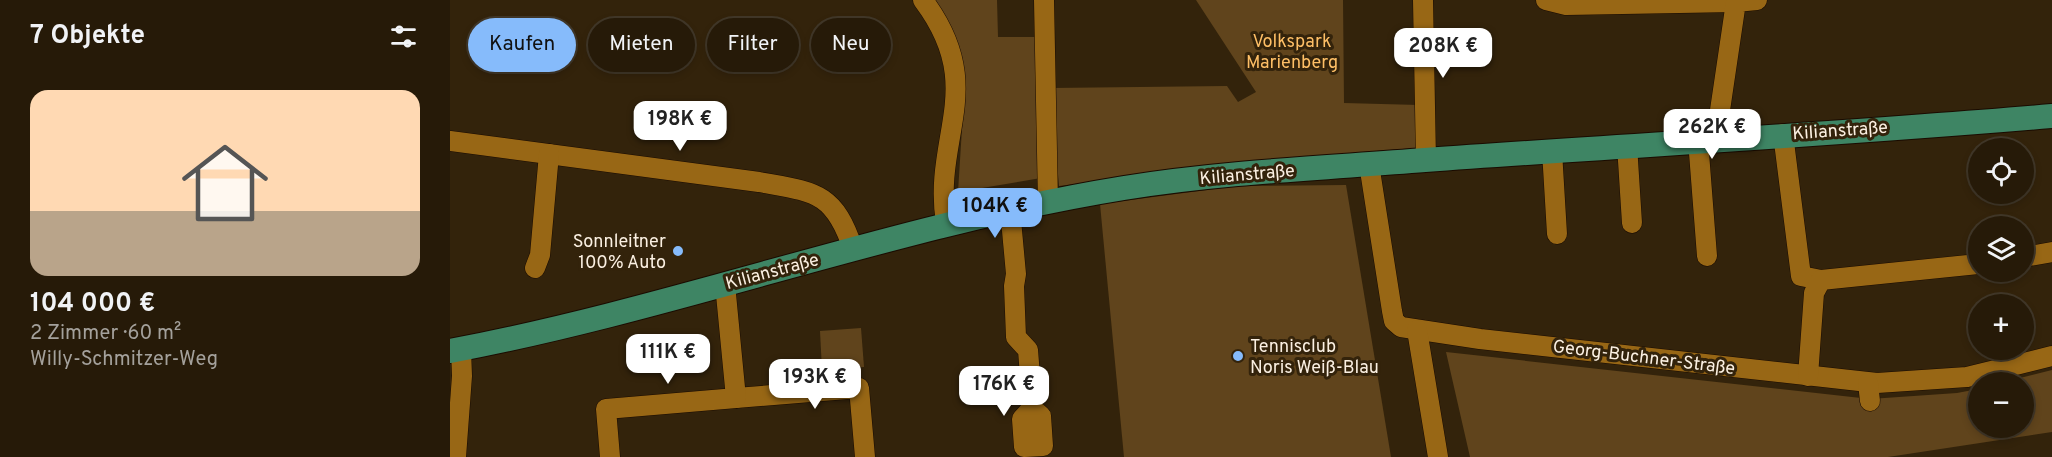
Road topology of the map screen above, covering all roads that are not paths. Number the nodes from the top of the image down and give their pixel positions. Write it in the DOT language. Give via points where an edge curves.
graph roads {
  1 [pos="923,0"];
  2 [pos="1044,0"];
  3 [pos="1424,0"];
  4 [pos="1546,0"];
  5 [pos="1757,0"];
  6 [pos="1736,2"];
  7 [pos="2052,116"];
  8 [pos="1783,134"];
  9 [pos="1709,140"];
  10 [pos="450,141"];
  11 [pos="1627,145"];
  12 [pos="1552,151"];
  13 [pos="549,154"];
  14 [pos="1426,160"];
  15 [pos="1369,164"];
  16 [pos="1048,202"];
  17 [pos="1010,209"];
  18 [pos="946,223"];
  19 [pos="1632,223"];
  20 [pos="1557,234"];
  21 [pos="853,249"];
  22 [pos="2052,252"];
  23 [pos="2034,255"];
  24 [pos="1707,256"];
  25 [pos="1968,265"];
  26 [pos="536,268"];
  27 [pos="1821,280"];
  28 [pos="725,284"];
  29 [pos="1417,330"];
  30 [pos="455,350"];
  31 [pos="2052,356"];
  32 [pos="1808,376"];
  33 [pos="736,398"];
  34 [pos="1032,408"];
  35 [pos="456,457"];
  36 [pos="610,457"];
  37 [pos="865,457"];
  38 [pos="1438,457"];
  1 -- 18 [label="street" via="945,37 956,78 957,101 942,200"];
  2 -- 16 [label="street"];
  3 -- 14 [label="street"];
  4 -- 6 [label="street" via="1566,5"];
  5 -- 6 [label="street"];
  6 -- 9 [label="street" via="1719,117"];
  7 -- 8 [label="main road, Kilianstraße"];
  8 -- 9 [label="main road, Kilianstraße"];
  8 -- 27 [label="street" via="1801,276"];
  9 -- 11 [label="main road, Kilianstraße"];
  9 -- 24 [label="street"];
  10 -- 13 [label="street"];
  11 -- 12 [label="main road, Kilianstraße"];
  11 -- 19 [label="street"];
  12 -- 14 [label="main road, Kilianstraße"];
  12 -- 20 [label="street"];
  13 -- 21 [label="street" via="807,192 825,200 838,214"];
  13 -- 26 [label="street"];
  14 -- 15 [label="main road, Kilianstraße"];
  15 -- 16 [label="main road, Kilianstraße" via="1208,177"];
  15 -- 29 [label="street, Georg-Buchner-Straße" via="1394,321 1401,327"];
  16 -- 17 [label="main road, Kilianstraße"];
  17 -- 18 [label="main road, Kilianstraße"];
  17 -- 34 [label="street" via="1017,274 1016,337 1028,351"];
  18 -- 21 [label="main road, Kilianstraße"];
  21 -- 28 [label="main road, Kilianstraße"];
  22 -- 23 [label="street"];
  25 -- 27 [label="street"];
  27 -- 32 [label="street" via="1814,293"];
  28 -- 30 [label="main road, Kilianstraße"];
  28 -- 33 [label="street"];
  29 -- 32 [label="street, Georg-Buchner-Straße"];
  29 -- 38 [label="street"];
  30 -- 35 [label="street, Kilianstraße" via="462,386"];
  31 -- 32 [label="street, Georg-Buchner-Straße" via="1967,377 1869,392"];
  33 -- 36 [label="street" via="606,409"];
  33 -- 37 [label="street" via="859,388"];
}
